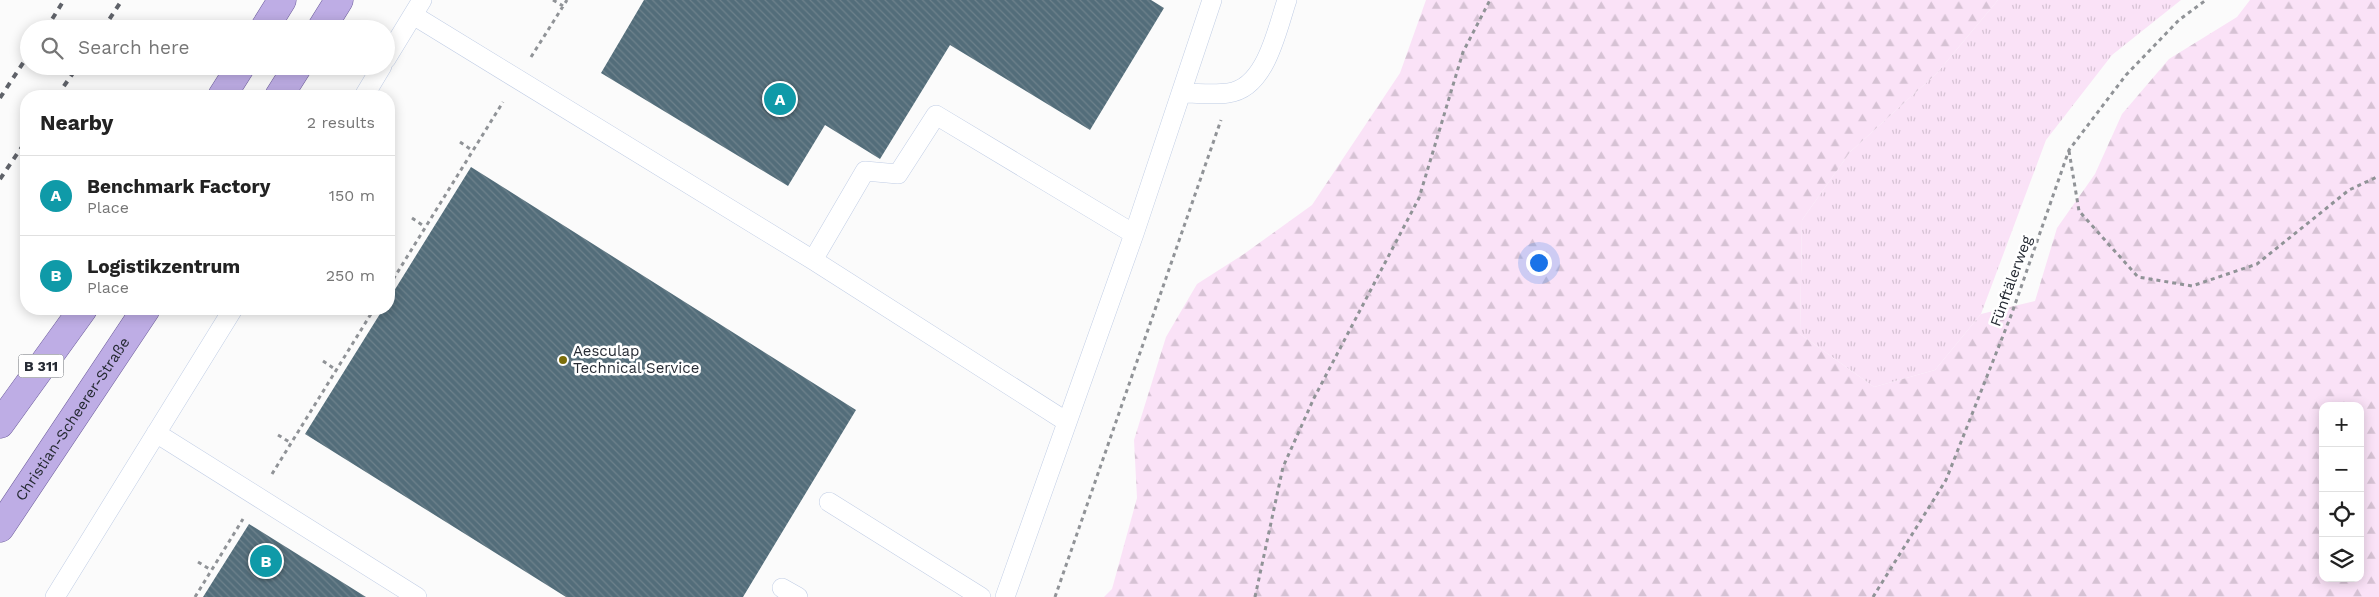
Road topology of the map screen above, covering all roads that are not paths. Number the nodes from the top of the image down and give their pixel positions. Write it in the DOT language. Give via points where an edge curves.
graph roads {
  1 [pos="282,0"];
  2 [pos="339,0"];
  3 [pos="1212,0"];
  4 [pos="1287,0"];
  5 [pos="417,8"];
  6 [pos="270,20"];
  7 [pos="327,20"];
  8 [pos="395,44"];
  9 [pos="235,75"];
  10 [pos="292,75"];
  11 [pos="377,75"];
  12 [pos="226,90"];
  13 [pos="283,90"];
  14 [pos="368,90"];
  15 [pos="1182,93"];
  16 [pos="1134,234"];
  17 [pos="813,260"];
  18 [pos="79,315"];
  19 [pos="142,315"];
  20 [pos="229,315"];
  21 [pos="1067,422"];
  22 [pos="0,424"];
  23 [pos="156,434"];
  24 [pos="829,502"];
  25 [pos="0,528"];
  26 [pos="782,588"];
  27 [pos="55,597"];
  28 [pos="417,597"];
  29 [pos="798,597"];
  30 [pos="981,597"];
  31 [pos="1005,597"];
  1 -- 6 [label="main road"];
  2 -- 7 [label="main road"];
  3 -- 15 [label="lane"];
  4 -- 15 [label="lane" via="1265,63 1250,84 1230,93"];
  5 -- 8 [label="lane"];
  5 -- 17 [label="lane" via="517,80"];
  9 -- 12 [label="main road"];
  10 -- 13 [label="main road"];
  11 -- 14 [label="lane"];
  15 -- 16 [label="lane"];
  16 -- 17 [label="lane" via="936,115 898,174 865,171"];
  16 -- 21 [label="lane"];
  17 -- 21 [label="lane"];
  18 -- 22 [label="main road, B 311"];
  19 -- 25 [label="main road, Christian-Scheerer-Straße"];
  20 -- 23 [label="lane"];
  21 -- 31 [label="lane"];
  23 -- 27 [label="lane"];
  23 -- 28 [label="lane"];
  24 -- 30 [label="lane"];
  26 -- 29 [label="lane"];
}
